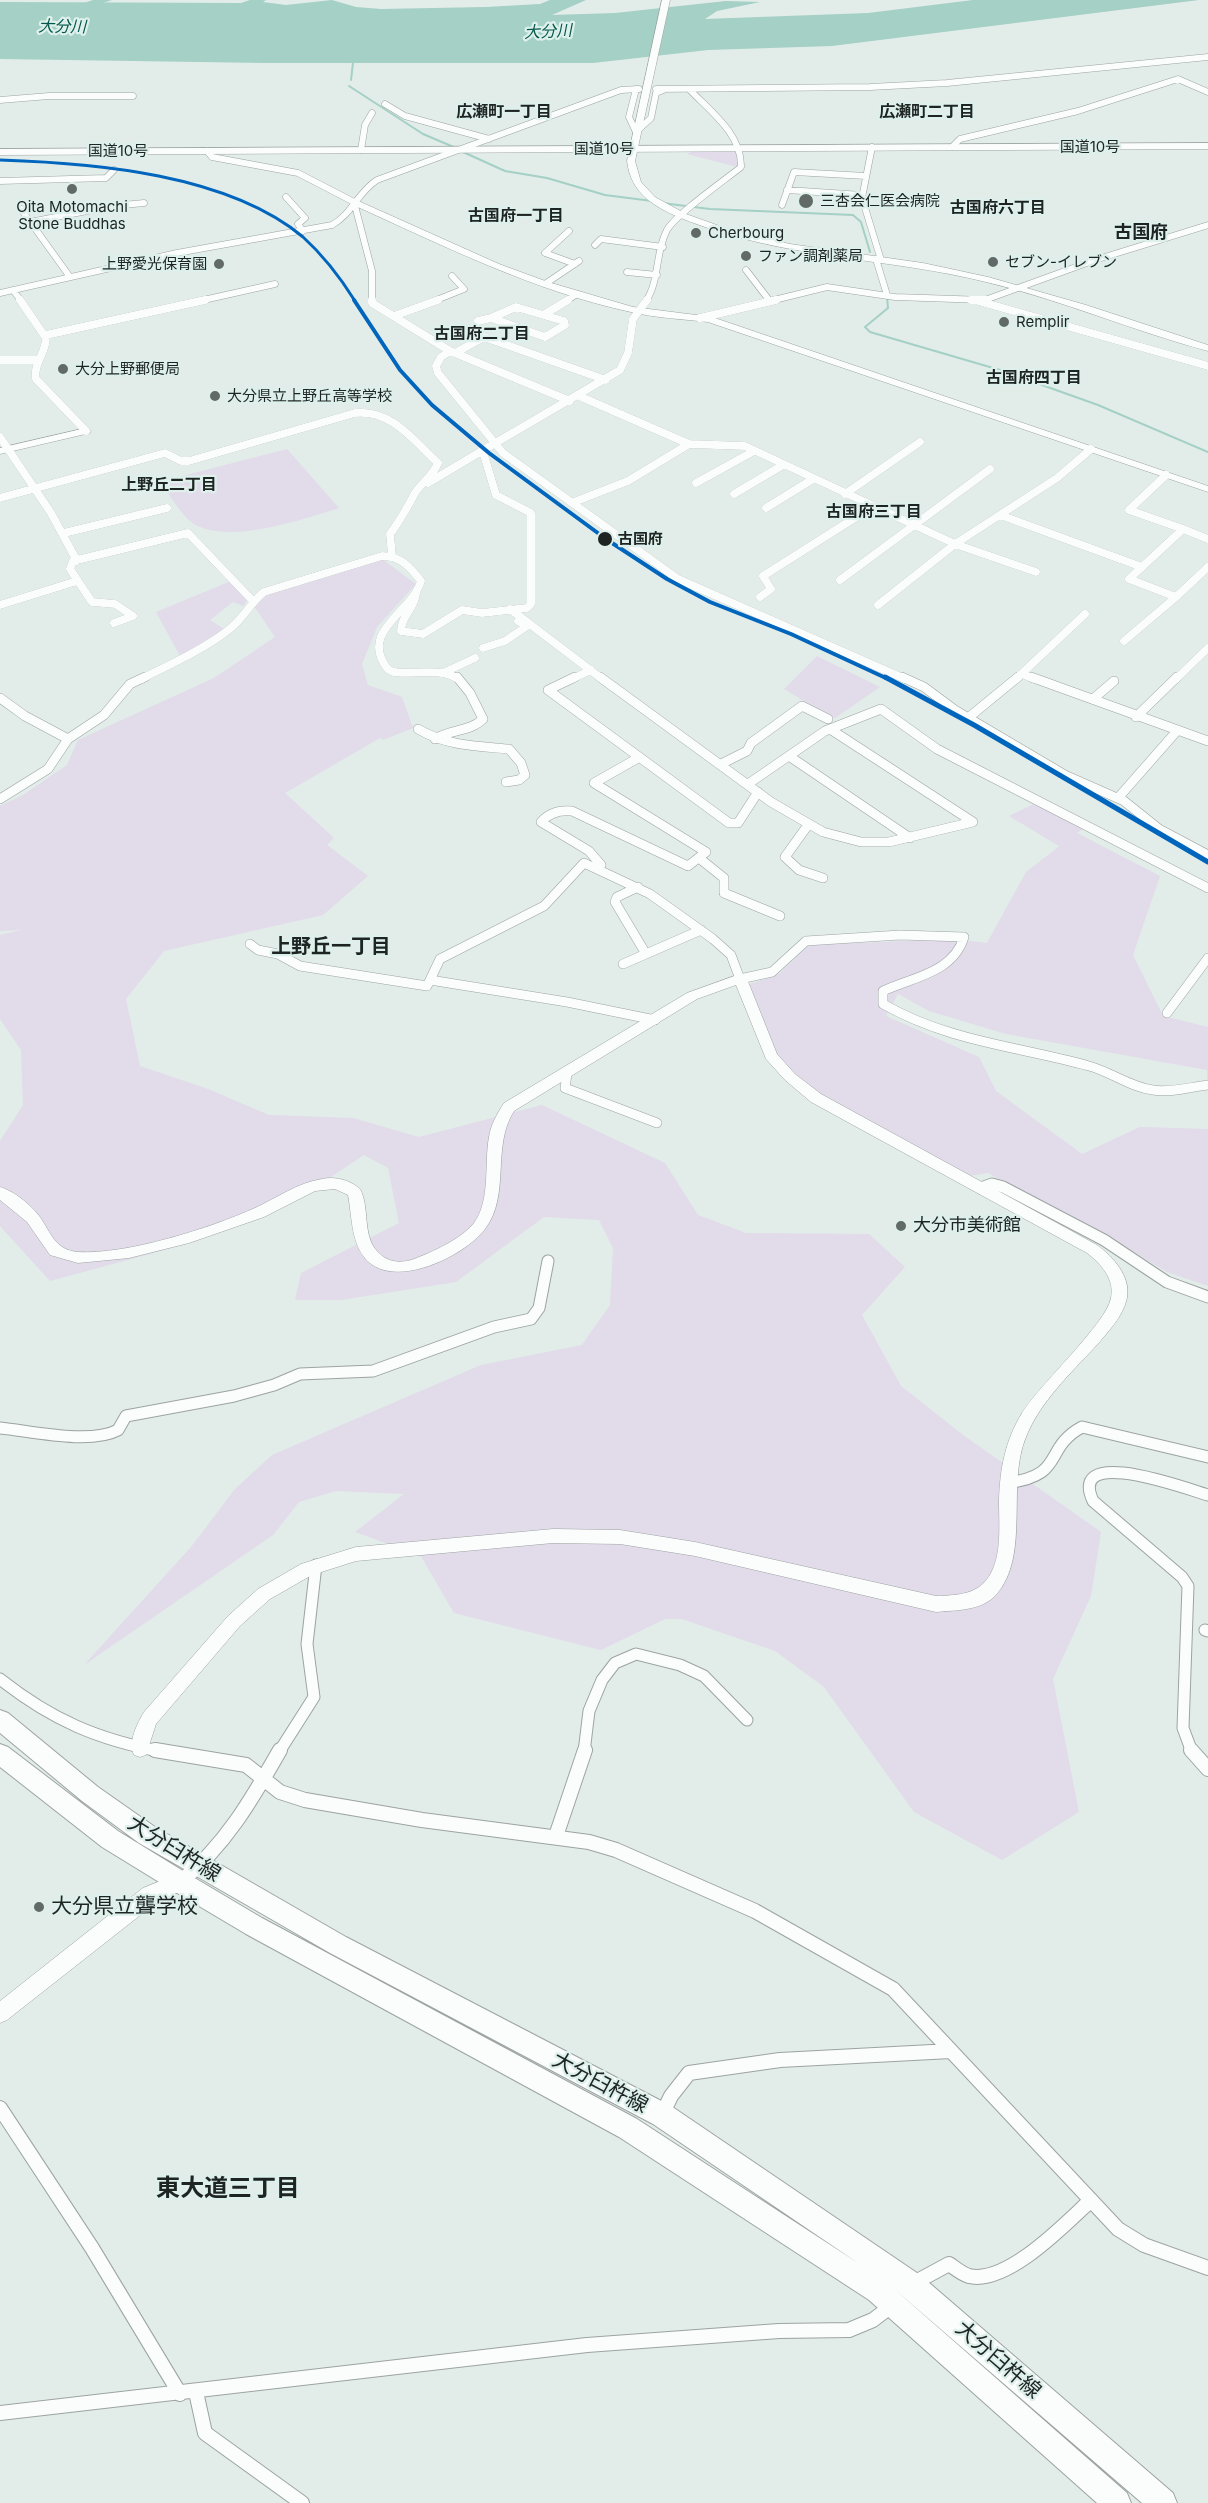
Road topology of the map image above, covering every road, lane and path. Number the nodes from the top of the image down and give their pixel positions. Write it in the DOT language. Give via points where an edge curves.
graph roads {
  1 [pos="666,0"];
  2 [pos="1208,57"];
  3 [pos="656,89"];
  4 [pos="672,89"];
  5 [pos="690,89"];
  6 [pos="1208,92"];
  7 [pos="133,96"];
  8 [pos="0,100"];
  9 [pos="385,104"];
  10 [pos="372,114"];
  11 [pos="636,132"];
  12 [pos="489,139"];
  13 [pos="1208,146"];
  14 [pos="872,147"];
  15 [pos="952,147"];
  16 [pos="739,148"];
  17 [pos="632,149"];
  18 [pos="361,150"];
  19 [pos="459,150"];
  20 [pos="207,151"];
  21 [pos="0,152"];
  22 [pos="114,171"];
  23 [pos="866,177"];
  24 [pos="0,181"];
  25 [pos="787,190"];
  26 [pos="862,195"];
  27 [pos="286,197"];
  28 [pos="354,202"];
  29 [pos="144,203"];
  30 [pos="782,205"];
  31 [pos="21,208"];
  32 [pos="682,216"];
  33 [pos="30,222"];
  34 [pos="1208,225"];
  35 [pos="303,231"];
  36 [pos="569,231"];
  37 [pos="595,245"];
  38 [pos="663,247"];
  39 [pos="878,259"];
  40 [pos="746,270"];
  41 [pos="627,272"];
  42 [pos="657,275"];
  43 [pos="452,276"];
  44 [pos="70,277"];
  45 [pos="275,284"];
  46 [pos="545,284"];
  47 [pos="1018,288"];
  48 [pos="14,290"];
  49 [pos="0,294"];
  50 [pos="577,294"];
  51 [pos="887,295"];
  52 [pos="769,300"];
  53 [pos="976,301"];
  54 [pos="638,312"];
  55 [pos="545,314"];
  56 [pos="394,316"];
  57 [pos="490,318"];
  58 [pos="700,318"];
  59 [pos="478,321"];
  60 [pos="46,335"];
  61 [pos="1208,348"];
  62 [pos="452,352"];
  63 [pos="0,360"];
  64 [pos="38,360"];
  65 [pos="1208,366"];
  66 [pos="606,380"];
  67 [pos="579,396"];
  68 [pos="570,401"];
  69 [pos="86,431"];
  70 [pos="0,438"];
  71 [pos="920,441"];
  72 [pos="494,444"];
  73 [pos="689,444"];
  74 [pos="1091,449"];
  75 [pos="4,450"];
  76 [pos="754,450"];
  77 [pos="480,452"];
  78 [pos="783,465"];
  79 [pos="990,469"];
  80 [pos="1166,475"];
  81 [pos="813,479"];
  82 [pos="696,483"];
  83 [pos="424,484"];
  84 [pos="36,488"];
  85 [pos="1208,489"];
  86 [pos="734,494"];
  87 [pos="845,494"];
  88 [pos="0,498"];
  89 [pos="574,502"];
  90 [pos="872,507"];
  91 [pos="167,508"];
  92 [pos="766,508"];
  93 [pos="1000,515"];
  94 [pos="916,526"];
  95 [pos="1183,529"];
  96 [pos="64,533"];
  97 [pos="1208,539"];
  98 [pos="955,544"];
  99 [pos="392,556"];
  100 [pos="77,561"];
  101 [pos="1142,567"];
  102 [pos="1208,567"];
  103 [pos="1036,572"];
  104 [pos="840,580"];
  105 [pos="77,581"];
  106 [pos="416,594"];
  107 [pos="760,597"];
  108 [pos="1176,597"];
  109 [pos="253,601"];
  110 [pos="0,605"];
  111 [pos="878,605"];
  112 [pos="510,608"];
  113 [pos="500,610"];
  114 [pos="1084,614"];
  115 [pos="114,623"];
  116 [pos="1124,641"];
  117 [pos="483,648"];
  118 [pos="1208,648"];
  119 [pos="475,657"];
  120 [pos="591,670"];
  121 [pos="445,672"];
  122 [pos="1022,674"];
  123 [pos="1114,681"];
  124 [pos="0,698"];
  125 [pos="1094,699"];
  126 [pos="1136,717"];
  127 [pos="828,718"];
  128 [pos="968,718"];
  129 [pos="418,729"];
  130 [pos="830,729"];
  131 [pos="1176,732"];
  132 [pos="68,738"];
  133 [pos="435,739"];
  134 [pos="1208,741"];
  135 [pos="789,756"];
  136 [pos="638,758"];
  137 [pos="721,764"];
  138 [pos="506,782"];
  139 [pos="748,784"];
  140 [pos="758,792"];
  141 [pos="1118,798"];
  142 [pos="0,799"];
  143 [pos="808,825"];
  144 [pos="910,837"];
  145 [pos="1208,855"];
  146 [pos="699,858"];
  147 [pos="598,869"];
  148 [pos="823,878"];
  149 [pos="638,887"];
  150 [pos="1208,888"];
  151 [pos="780,916"];
  152 [pos="701,930"];
  153 [pos="250,944"];
  154 [pos="646,954"];
  155 [pos="1208,958"];
  156 [pos="623,964"];
  157 [pos="740,979"];
  158 [pos="430,980"];
  159 [pos="1167,1013"];
  160 [pos="655,1020"];
  161 [pos="567,1074"];
  162 [pos="1208,1085"];
  163 [pos="657,1123"];
  164 [pos="981,1188"];
  165 [pos="0,1192"];
  166 [pos="548,1261"];
  167 [pos="1208,1297"];
  168 [pos="0,1428"];
  169 [pos="1208,1457"];
  170 [pos="1007,1483"];
  171 [pos="1208,1495"];
  172 [pos="316,1565"];
  173 [pos="0,1679"];
  174 [pos="0,1719"];
  175 [pos="747,1720"];
  176 [pos="140,1749"];
  177 [pos="0,1754"];
  178 [pos="1208,1769"];
  179 [pos="265,1779"];
  180 [pos="556,1836"];
  181 [pos="201,1867"];
  182 [pos="180,1882"];
  183 [pos="0,2013"];
  184 [pos="951,2051"];
  185 [pos="0,2108"];
  186 [pos="662,2115"];
  187 [pos="1091,2200"];
  188 [pos="1208,2268"];
  189 [pos="911,2284"];
  190 [pos="894,2305"];
  191 [pos="196,2392"];
  192 [pos="180,2394"];
  193 [pos="0,2413"];
  194 [pos="302,2503"];
  195 [pos="1117,2503"];
  196 [pos="1163,2503"];
  1 -- 11 [label="street"];
  2 -- 5 [label="street" via="966,82"];
  3 -- 4 [label="street"];
  4 -- 5 [label="street"];
  4 -- 11 [label="street" via="656,93 651,118"];
  5 -- 16 [label="street"];
  6 -- 15 [label="street" via="1178,79 1078,111 960,139"];
  7 -- 8 [label="street"];
  9 -- 12 [label="street" via="405,116"];
  10 -- 18 [label="street" via="365,125"];
  11 -- 12 [label="street" via="628,117 637,89 621,90"];
  11 -- 17 [label="street"];
  12 -- 19 [label="street"];
  13 -- 15 [label="highway, 国道10号"];
  14 -- 15 [label="highway, 国道10号"];
  14 -- 16 [label="highway, 国道10号"];
  14 -- 23 [label="street"];
  16 -- 17 [label="highway, 国道10号"];
  16 -- 32 [label="street" via="739,169"];
  17 -- 19 [label="highway, 国道10号"];
  17 -- 32 [label="street" via="632,174 640,187 656,202"];
  18 -- 19 [label="highway, 国道10号"];
  18 -- 20 [label="highway, 国道10号"];
  19 -- 28 [label="street" via="373,182"];
  20 -- 21 [label="highway, 国道10号"];
  20 -- 28 [label="street" via="212,157 303,175"];
  22 -- 24 [label="street" via="106,178"];
  23 -- 25 [label="street" via="794,172"];
  23 -- 26 [label="street"];
  25 -- 26 [label="street"];
  25 -- 30 [label="street"];
  26 -- 39 [label="street"];
  27 -- 35 [label="street" via="304,218 298,224"];
  28 -- 35 [label="street" via="339,223"];
  28 -- 46 [label="street"];
  28 -- 56 [label="street" via="372,271 371,300"];
  29 -- 33 [label="street"];
  31 -- 33 [label="street"];
  32 -- 38 [label="street" via="667,230"];
  32 -- 39 [label="street" via="768,240"];
  33 -- 44 [label="street"];
  34 -- 47 [label="street"];
  35 -- 44 [label="street"];
  36 -- 46 [label="street" via="545,253 577,262"];
  37 -- 38 [label="street" via="601,239"];
  38 -- 42 [label="street"];
  39 -- 47 [label="street" via="947,270"];
  39 -- 51 [label="street"];
  40 -- 52 [label="street"];
  41 -- 42 [label="street"];
  42 -- 54 [label="street" via="651,295"];
  43 -- 56 [label="street" via="464,289"];
  44 -- 48 [label="street"];
  45 -- 60 [label="street"];
  46 -- 50 [label="street"];
  47 -- 53 [label="street"];
  47 -- 61 [label="street"];
  48 -- 49 [label="street"];
  48 -- 60 [label="street"];
  50 -- 54 [label="street"];
  50 -- 55 [label="street"];
  51 -- 52 [label="street" via="827,287"];
  51 -- 53 [label="street"];
  52 -- 58 [label="street"];
  53 -- 65 [label="street"];
  54 -- 58 [label="street"];
  54 -- 66 [label="street" via="622,366"];
  55 -- 57 [label="street" via="519,306"];
  55 -- 57 [label="street" via="566,325 545,337"];
  56 -- 62 [label="street"];
  57 -- 59 [label="street"];
  58 -- 74 [label="street"];
  60 -- 64 [label="street" via="46,347"];
  62 -- 66 [label="street" via="484,337"];
  62 -- 68 [label="street"];
  62 -- 72 [label="street" via="441,357 436,366 438,373"];
  63 -- 64 [label="street"];
  64 -- 69 [label="street" via="36,379"];
  66 -- 67 [label="street"];
  67 -- 68 [label="street"];
  67 -- 73 [label="street"];
  68 -- 72 [label="street"];
  69 -- 75 [label="street"];
  70 -- 75 [label="street"];
  71 -- 87 [label="street"];
  72 -- 77 [label="street"];
  72 -- 89 [label="street"];
  73 -- 76 [label="street" via="734,444"];
  73 -- 89 [label="street" via="628,482"];
  74 -- 80 [label="street"];
  74 -- 93 [label="street" via="1057,478"];
  75 -- 84 [label="street"];
  76 -- 78 [label="street"];
  76 -- 82 [label="street"];
  77 -- 83 [label="street"];
  77 -- 112 [label="street" via="496,495 531,513 531,604"];
  78 -- 81 [label="street"];
  78 -- 86 [label="street"];
  79 -- 94 [label="street"];
  80 -- 85 [label="street"];
  80 -- 95 [label="street" via="1129,510"];
  81 -- 87 [label="street"];
  81 -- 92 [label="street"];
  83 -- 84 [label="street" via="438,468 436,459 389,418 366,411 189,461 165,453"];
  83 -- 99 [label="street" via="390,534"];
  84 -- 88 [label="street"];
  84 -- 96 [label="street"];
  87 -- 90 [label="street"];
  89 -- 128 [label="street" via="678,579 924,687"];
  90 -- 94 [label="street"];
  90 -- 107 [label="street" via="763,576 771,589"];
  91 -- 96 [label="street"];
  93 -- 98 [label="street"];
  93 -- 101 [label="street"];
  94 -- 98 [label="street"];
  94 -- 104 [label="street"];
  95 -- 97 [label="street"];
  95 -- 101 [label="street"];
  96 -- 100 [label="street"];
  98 -- 103 [label="street"];
  98 -- 111 [label="street"];
  99 -- 106 [label="street" via="416,571 421,581"];
  99 -- 109 [label="street" via="306,577 264,592"];
  100 -- 105 [label="street" via="70,568"];
  100 -- 109 [label="street" via="188,533"];
  101 -- 108 [label="street" via="1129,579"];
  102 -- 108 [label="street"];
  105 -- 110 [label="street"];
  105 -- 115 [label="street" via="92,602 126,607 133,616"];
  106 -- 113 [label="street" via="416,601 400,625 400,631 414,635 423,634 462,610"];
  106 -- 121 [label="street" via="386,624 379,643 381,658 389,671 396,674"];
  108 -- 116 [label="street"];
  109 -- 132 [label="street" via="232,627 167,667 130,684 104,715"];
  112 -- 113 [label="street"];
  112 -- 120 [label="street" via="553,637"];
  113 -- 117 [label="street" via="527,626 505,641"];
  114 -- 122 [label="street"];
  118 -- 126 [label="street"];
  119 -- 121 [label="street"];
  120 -- 136 [label="street" via="548,690"];
  120 -- 137 [label="street"];
  121 -- 133 [label="street" via="470,688 483,721 444,732"];
  122 -- 125 [label="street"];
  122 -- 128 [label="street"];
  123 -- 125 [label="street"];
  124 -- 132 [label="street"];
  125 -- 126 [label="street"];
  126 -- 131 [label="street"];
  127 -- 137 [label="street" via="802,706 751,743 747,751"];
  128 -- 141 [label="street" via="1077,781"];
  129 -- 133 [label="street"];
  130 -- 135 [label="street"];
  130 -- 144 [label="street" via="973,822"];
  130 -- 150 [label="street" via="881,709 937,749"];
  131 -- 134 [label="street"];
  131 -- 141 [label="street"];
  132 -- 142 [label="street" via="52,767"];
  133 -- 138 [label="street" via="480,748 509,748 525,775"];
  135 -- 139 [label="street"];
  135 -- 144 [label="street"];
  136 -- 140 [label="street" via="729,823 738,823"];
  136 -- 146 [label="street" via="594,783 706,852"];
  137 -- 139 [label="street"];
  139 -- 140 [label="street"];
  140 -- 143 [label="street"];
  141 -- 145 [label="street" via="1151,824"];
  143 -- 144 [label="street" via="861,842 892,842"];
  143 -- 148 [label="street" via="785,857 799,870"];
  146 -- 147 [label="street" via="688,866 572,811 562,810 543,819 541,822 589,851 601,865"];
  146 -- 151 [label="street" via="724,878 724,893"];
  147 -- 149 [label="street"];
  147 -- 158 [label="street" via="584,863 544,906 440,959"];
  149 -- 152 [label="street"];
  149 -- 154 [label="street" via="617,897 615,902"];
  152 -- 154 [label="street"];
  152 -- 157 [label="street" via="731,955"];
  153 -- 158 [label="street" via="300,966 427,986"];
  154 -- 156 [label="street"];
  155 -- 159 [label="street"];
  157 -- 160 [label="street" via="692,996"];
  157 -- 162 [label="street" via="772,972 806,941 900,934 964,937 948,962 928,975 883,991 883,1004 953,1038 1090,1066 1154,1090"];
  157 -- 164 [label="street" via="764,1043 790,1077 834,1110"];
  158 -- 160 [label="street"];
  160 -- 161 [label="street"];
  161 -- 163 [label="street" via="565,1088"];
  161 -- 165 [label="street" via="510,1107 501,1119 482,1223 422,1264 387,1265 369,1254 355,1193 334,1183 318,1184 260,1212 153,1248 109,1256 72,1257 53,1249 32,1218"];
  164 -- 167 [label="street" via="1003,1186 1104,1240 1167,1282"];
  164 -- 170 [label="street" via="1092,1249 1114,1271 1120,1291 1106,1322 1028,1415 1013,1449"];
  166 -- 168 [label="street" via="539,1308 531,1318 494,1327 373,1371 300,1374 234,1396 126,1416 114,1433 68,1435"];
  169 -- 170 [label="street" via="1082,1427 1067,1436 1042,1476"];
  170 -- 172 [label="street" via="1008,1535 1002,1571 994,1586 959,1604 936,1604 695,1549 620,1537 553,1536 390,1549"];
  171 -- 178 [label="street" via="1114,1471 1098,1473 1088,1490 1093,1501 1188,1586 1183,1728 1189,1748"];
  172 -- 176 [label="street" via="275,1586 234,1621 150,1718"];
  172 -- 179 [label="street" via="307,1635 314,1697"];
  173 -- 176 [label="street" via="48,1716 105,1740"];
  174 -- 181 [label="main road, 大分臼杵線" via="100,1801"];
  175 -- 180 [label="street" via="704,1676 680,1665 636,1654 615,1663 602,1680 589,1711 584,1756"];
  176 -- 179 [label="street" via="236,1762"];
  177 -- 182 [label="main road, 大分臼杵線" via="110,1839"];
  179 -- 180 [label="street" via="280,1792 305,1800 422,1820"];
  179 -- 181 [label="street"];
  180 -- 184 [label="street" via="616,1850 756,1911 893,1989"];
  181 -- 182 [label="street"];
  181 -- 186 [label="main road, 大分臼杵線" via="338,1945"];
  182 -- 183 [label="street" via="150,1895"];
  182 -- 190 [label="main road, 大分臼杵線" via="628,2128"];
  184 -- 186 [label="street" via="780,2060 688,2073"];
  184 -- 187 [label="street"];
  185 -- 192 [label="street" via="92,2248"];
  186 -- 189 [label="main road, 大分臼杵線"];
  187 -- 188 [label="street" via="1118,2229 1144,2245"];
  187 -- 189 [label="street" via="1046,2241 997,2272 970,2276 949,2264"];
  189 -- 190 [label="street"];
  189 -- 196 [label="main road, 大分臼杵線"];
  190 -- 191 [label="street" via="849,2330 779,2331 587,2345"];
  190 -- 195 [label="main road, 大分臼杵線"];
  191 -- 192 [label="street"];
  191 -- 194 [label="street" via="205,2433"];
  192 -- 193 [label="street"];
}
